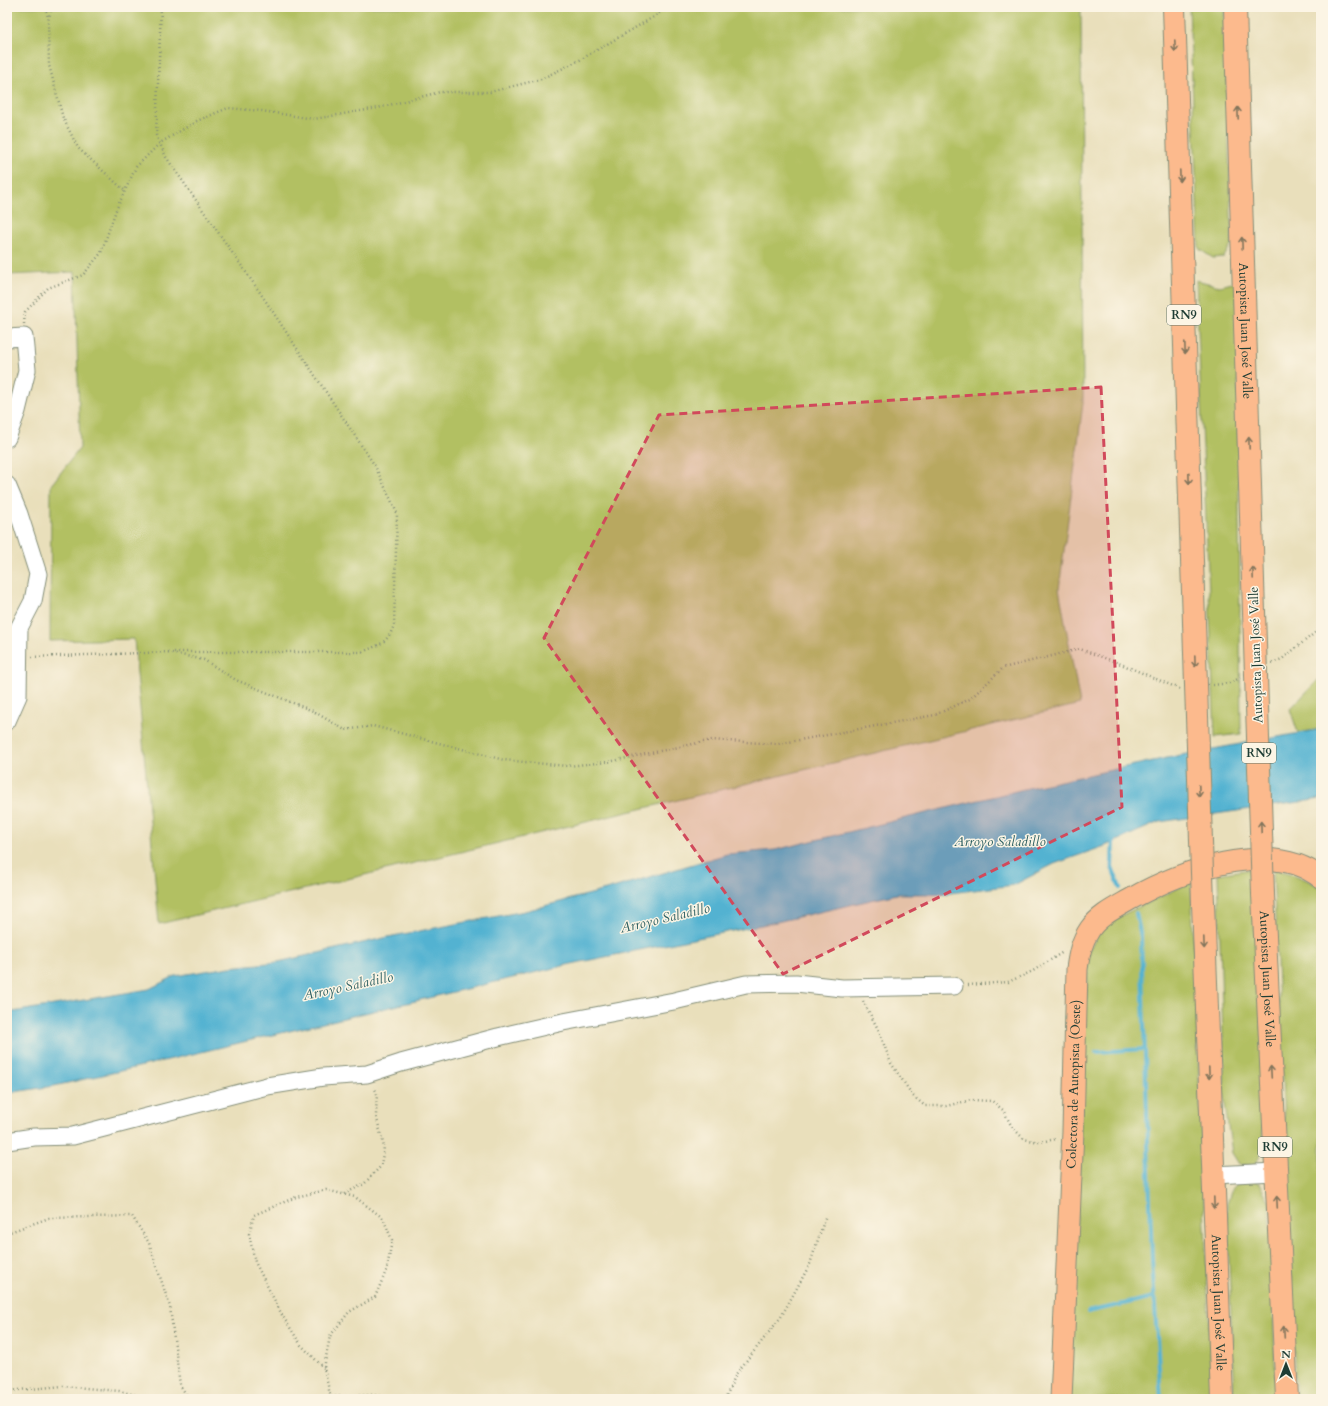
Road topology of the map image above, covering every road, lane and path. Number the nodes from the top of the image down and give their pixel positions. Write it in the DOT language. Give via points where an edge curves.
graph roads {
  1 [pos="46,7"];
  2 [pos="52,7"];
  3 [pos="161,7"];
  4 [pos="666,7"];
  5 [pos="1174,7"];
  6 [pos="1235,7"];
  7 [pos="1319,7"];
  8 [pos="48,21"];
  9 [pos="1321,26"];
  10 [pos="160,143"];
  11 [pos="125,191"];
  12 [pos="15,338"];
  13 [pos="7,438"];
  14 [pos="7,485"];
  15 [pos="1321,628"];
  16 [pos="168,652"];
  17 [pos="13,658"];
  18 [pos="1269,665"];
  19 [pos="1243,677"];
  20 [pos="1208,685"];
  21 [pos="1187,688"];
  22 [pos="7,721"];
  23 [pos="1321,878"];
  24 [pos="1080,946"];
  25 [pos="954,986"];
  26 [pos="842,988"];
  27 [pos="367,1074"];
  28 [pos="1073,1131"];
  29 [pos="7,1141"];
  30 [pos="1276,1172"];
  31 [pos="1213,1175"];
  32 [pos="343,1194"];
  33 [pos="826,1215"];
  34 [pos="7,1234"];
  35 [pos="324,1368"];
  36 [pos="7,1391"];
  37 [pos="330,1398"];
  38 [pos="152,1399"];
  39 [pos="189,1399"];
  40 [pos="408,1399"];
  41 [pos="725,1399"];
  42 [pos="1061,1399"];
  43 [pos="1222,1399"];
  44 [pos="1287,1399"];
  1 -- 8 [label="path"];
  2 -- 8 [label="path"];
  3 -- 10 [label="path" via="156,135"];
  4 -- 10 [label="path" via="657,15 578,61 541,79 490,92 440,92 378,108 314,118 228,108 197,121"];
  5 -- 31 [label="highway, Autopista Juan José Valle / RN9, one-way, bridge"];
  30 -- 6 [label="highway, Autopista Juan José Valle / RN9, one-way, bridge" via="1263,894"];
  7 -- 9 [label="path"];
  8 -- 11 [label="path" via="49,65 63,118 78,148"];
  10 -- 11 [label="path" via="136,167"];
  10 -- 16 [label="path" via="166,157 375,466 397,512 394,625 390,637 378,646 362,652"];
  11 -- 12 [label="path" via="101,253 83,275 48,288 25,312"];
  12 -- 13 [label="street" via="27,370"];
  14 -- 17 [label="street" via="38,574 33,601 19,628"];
  15 -- 18 [label="path" via="1282,659"];
  16 -- 17 [label="path"];
  16 -- 21 [label="path" via="204,660 236,680 313,711 345,730 373,726 504,760 567,766 608,762 712,740 778,744 935,714 970,699 1004,668 1080,649 1180,689"];
  17 -- 22 [label="street" via="18,696"];
  19 -- 20 [label="path" via="1230,683"];
  23 -- 24 [label="main road, Colectora de Autopista (Oeste)" via="1292,863 1276,860 1230,861 1183,875 1144,892 1107,913 1090,928"];
  24 -- 25 [label="path" via="1060,953 1033,971 1008,982"];
  24 -- 28 [label="main road, Colectora de Autopista (Oeste)" via="1077,969"];
  25 -- 26 [label="street"];
  26 -- 27 [label="street" via="796,983 746,984 498,1037"];
  26 -- 28 [label="path" via="863,1002 878,1029 891,1063 913,1096 926,1106 946,1106 971,1100 992,1101 1003,1110 1012,1127 1024,1139 1039,1142 1057,1140"];
  27 -- 29 [label="street" via="323,1077 267,1086 73,1136"];
  27 -- 32 [label="path" via="377,1092 376,1116 384,1147 381,1166 364,1184"];
  28 -- 42 [label="main road, Colectora de Autopista (Oeste)"];
  30 -- 31 [label="street"];
  44 -- 30 [label="highway, Autopista Juan José Valle / RN9, one-way"];
  31 -- 43 [label="highway, Autopista Juan José Valle / RN9, one-way"];
  32 -- 35 [label="path" via="355,1197 383,1218 392,1240 388,1269 375,1297 349,1312 330,1336"];
  32 -- 35 [label="path" via="326,1190 296,1197 254,1215 249,1234 255,1262 282,1315 301,1345"];
  33 -- 41 [label="path" via="810,1264 782,1317 736,1374"];
  34 -- 39 [label="path" via="49,1218 132,1216 148,1243 170,1307 180,1385"];
  35 -- 37 [label="path"];
  36 -- 38 [label="path" via="63,1386 119,1391"];
  37 -- 40 [label="path" via="372,1395"];
}
